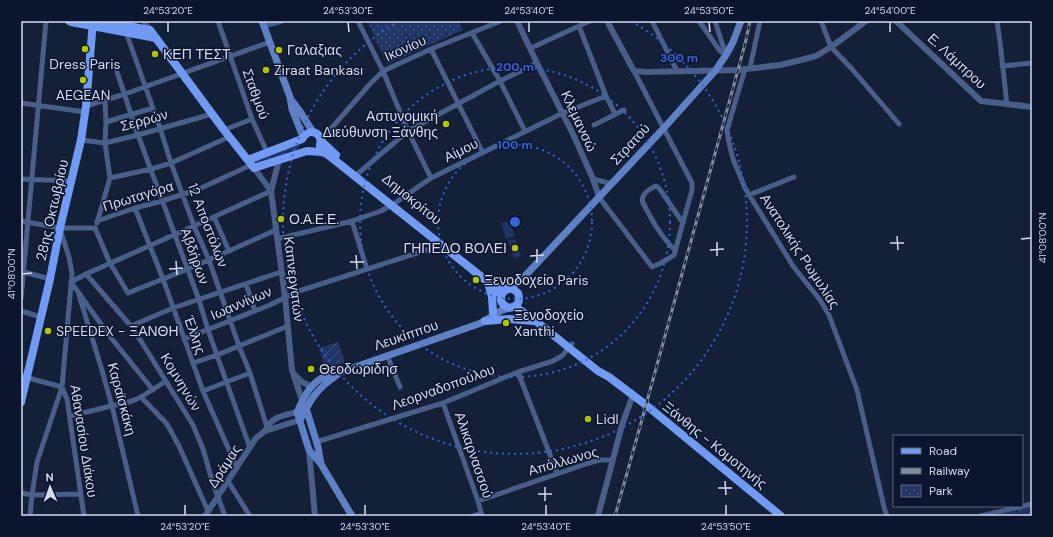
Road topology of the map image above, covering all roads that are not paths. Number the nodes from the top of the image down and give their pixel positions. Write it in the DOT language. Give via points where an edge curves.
graph roads {
  1 [pos="46,21"];
  2 [pos="68,21"];
  3 [pos="100,21"];
  4 [pos="143,21"];
  5 [pos="218,21"];
  6 [pos="282,21"];
  7 [pos="358,21"];
  8 [pos="501,21"];
  9 [pos="517,21"];
  10 [pos="590,21"];
  11 [pos="607,21"];
  12 [pos="652,21"];
  13 [pos="699,21"];
  14 [pos="715,21"];
  15 [pos="741,21"];
  16 [pos="760,21"];
  17 [pos="821,21"];
  18 [pos="866,21"];
  19 [pos="896,21"];
  20 [pos="996,21"];
  21 [pos="92,24"];
  22 [pos="263,24"];
  23 [pos="579,26"];
  24 [pos="150,30"];
  25 [pos="126,32"];
  26 [pos="472,33"];
  27 [pos="156,38"];
  28 [pos="270,42"];
  29 [pos="831,47"];
  30 [pos="531,48"];
  31 [pos="431,50"];
  32 [pos="726,55"];
  33 [pos="229,56"];
  34 [pos="537,63"];
  35 [pos="1032,63"];
  36 [pos="1002,66"];
  37 [pos="747,69"];
  38 [pos="715,70"];
  39 [pos="383,71"];
  40 [pos="634,71"];
  41 [pos="677,71"];
  42 [pos="117,72"];
  43 [pos="183,73"];
  44 [pos="500,82"];
  45 [pos="146,86"];
  46 [pos="125,94"];
  47 [pos="606,96"];
  48 [pos="290,97"];
  49 [pos="105,100"];
  50 [pos="21,103"];
  51 [pos="458,104"];
  52 [pos="1007,105"];
  53 [pos="38,106"];
  54 [pos="1032,107"];
  55 [pos="153,108"];
  56 [pos="86,109"];
  57 [pos="624,110"];
  58 [pos="563,113"];
  59 [pos="212,114"];
  60 [pos="615,114"];
  61 [pos="132,115"];
  62 [pos="252,119"];
  63 [pos="106,122"];
  64 [pos="900,124"];
  65 [pos="594,125"];
  66 [pos="160,128"];
  67 [pos="663,128"];
  68 [pos="408,131"];
  69 [pos="525,131"];
  70 [pos="313,132"];
  71 [pos="227,133"];
  72 [pos="138,135"];
  73 [pos="302,138"];
  74 [pos="81,140"];
  75 [pos="321,140"];
  76 [pos="105,143"];
  77 [pos="311,151"];
  78 [pos="267,152"];
  79 [pos="483,153"];
  80 [pos="279,160"];
  81 [pos="171,163"];
  82 [pos="251,164"];
  83 [pos="151,170"];
  84 [pos="356,174"];
  85 [pos="794,177"];
  86 [pos="110,178"];
  87 [pos="431,178"];
  88 [pos="593,178"];
  89 [pos="21,179"];
  90 [pos="32,180"];
  91 [pos="72,181"];
  92 [pos="612,184"];
  93 [pos="271,191"];
  94 [pos="183,195"];
  95 [pos="749,195"];
  96 [pos="599,198"];
  97 [pos="162,201"];
  98 [pos="393,204"];
  99 [pos="135,208"];
  100 [pos="214,216"];
  101 [pos="21,221"];
  102 [pos="97,221"];
  103 [pos="352,221"];
  104 [pos="28,222"];
  105 [pos="683,223"];
  106 [pos="194,226"];
  107 [pos="60,228"];
  108 [pos="95,228"];
  109 [pos="276,230"];
  110 [pos="175,235"];
  111 [pos="277,239"];
  112 [pos="442,245"];
  113 [pos="149,246"];
  114 [pos="675,250"];
  115 [pos="229,251"];
  116 [pos="209,260"];
  117 [pos="110,263"];
  118 [pos="188,269"];
  119 [pos="367,269"];
  120 [pos="24,272"];
  121 [pos="281,272"];
  122 [pos="86,274"];
  123 [pos="525,276"];
  124 [pos="50,278"];
  125 [pos="163,279"];
  126 [pos="71,282"];
  127 [pos="488,282"];
  128 [pos="246,284"];
  129 [pos="509,289"];
  130 [pos="77,290"];
  131 [pos="220,292"];
  132 [pos="285,297"];
  133 [pos="501,298"];
  134 [pos="519,298"];
  135 [pos="21,299"];
  136 [pos="198,300"];
  137 [pos="512,307"];
  138 [pos="173,308"];
  139 [pos="21,311"];
  140 [pos="255,311"];
  141 [pos="493,313"];
  142 [pos="41,317"];
  143 [pos="230,320"];
  144 [pos="483,322"];
  145 [pos="537,322"];
  146 [pos="131,326"];
  147 [pos="288,326"];
  148 [pos="208,330"];
  149 [pos="184,339"];
  150 [pos="239,346"];
  151 [pos="570,346"];
  152 [pos="217,355"];
  153 [pos="387,355"];
  154 [pos="193,363"];
  155 [pos="292,370"];
  156 [pos="341,372"];
  157 [pos="518,372"];
  158 [pos="250,373"];
  159 [pos="24,376"];
  160 [pos="166,381"];
  161 [pos="227,382"];
  162 [pos="62,387"];
  163 [pos="312,387"];
  164 [pos="400,387"];
  165 [pos="153,390"];
  166 [pos="203,391"];
  167 [pos="633,395"];
  168 [pos="141,397"];
  169 [pos="302,400"];
  170 [pos="21,402"];
  171 [pos="443,403"];
  172 [pos="112,406"];
  173 [pos="306,408"];
  174 [pos="297,412"];
  175 [pos="70,416"];
  176 [pos="300,420"];
  177 [pos="266,429"];
  178 [pos="316,442"];
  179 [pos="250,448"];
  180 [pos="309,450"];
  181 [pos="613,460"];
  182 [pos="321,464"];
  183 [pos="237,468"];
  184 [pos="557,473"];
  185 [pos="228,481"];
  186 [pos="21,493"];
  187 [pos="32,494"];
  188 [pos="80,494"];
  189 [pos="218,497"];
  190 [pos="478,501"];
  191 [pos="1019,507"];
  192 [pos="206,513"];
  193 [pos="481,515"];
  194 [pos="30,516"];
  195 [pos="84,516"];
  196 [pos="138,516"];
  197 [pos="225,516"];
  198 [pos="250,516"];
  199 [pos="315,516"];
  200 [pos="352,516"];
  201 [pos="473,516"];
  202 [pos="598,516"];
  203 [pos="781,516"];
  204 [pos="887,516"];
  205 [pos="981,516"];
  1 -- 53 [label="street"];
  2 -- 21 [label="main road"];
  3 -- 24 [label="main road"];
  4 -- 24 [label="street"];
  5 -- 33 [label="street, Σταθμού"];
  6 -- 22 [label="street"];
  7 -- 39 [label="street"];
  8 -- 26 [label="street, Ικονίου"];
  9 -- 30 [label="street, Κλεμανσώ"];
  10 -- 23 [label="street"];
  11 -- 40 [label="street"];
  12 -- 41 [label="street"];
  13 -- 32 [label="street" via="720,51"];
  14 -- 32 [label="street"];
  15 -- 32 [label="main road, Στρατού"];
  16 -- 37 [label="street, Ανατολικής Ρωμυλίας"];
  17 -- 29 [label="street"];
  18 -- 29 [label="street"];
  19 -- 52 [label="street, Ε. Λάμπρου" via="982,101"];
  20 -- 36 [label="street"];
  21 -- 25 [label="main road"];
  21 -- 56 [label="main road, 28ης Οκτωβρίου"];
  22 -- 28 [label="main road"];
  23 -- 30 [label="street"];
  23 -- 47 [label="street"];
  24 -- 27 [label="main road"];
  25 -- 27 [label="main road"];
  25 -- 45 [label="street, 12 Αποστόλων"];
  26 -- 31 [label="street, Ικονίου"];
  26 -- 44 [label="street"];
  27 -- 43 [label="main road"];
  28 -- 33 [label="street"];
  28 -- 48 [label="main road"];
  29 -- 37 [label="street" via="816,56 801,60"];
  29 -- 64 [label="street"];
  30 -- 34 [label="street, Κλεμανσώ"];
  31 -- 39 [label="street, Ικονίου"];
  31 -- 51 [label="street"];
  32 -- 38 [label="main road, Στρατού"];
  33 -- 43 [label="street"];
  33 -- 62 [label="street, Σταθμού"];
  34 -- 44 [label="street"];
  34 -- 58 [label="street, Κλεμανσώ"];
  35 -- 36 [label="street"];
  36 -- 52 [label="street"];
  37 -- 38 [label="street"];
  37 -- 95 [label="street, Ανατολικής Ρωμυλίας" via="727,130 733,159"];
  38 -- 41 [label="street"];
  38 -- 67 [label="main road, Στρατού"];
  39 -- 68 [label="street"];
  39 -- 75 [label="street, Ικονίου"];
  40 -- 41 [label="street"];
  40 -- 67 [label="street"];
  42 -- 46 [label="street, Αβδήρων"];
  43 -- 45 [label="street"];
  43 -- 59 [label="main road"];
  44 -- 51 [label="street"];
  44 -- 69 [label="street"];
  45 -- 46 [label="street"];
  45 -- 55 [label="street, 12 Αποστόλων"];
  46 -- 49 [label="street"];
  46 -- 61 [label="street, Αβδήρων"];
  47 -- 58 [label="street, Αίμου"];
  47 -- 60 [label="street"];
  48 -- 70 [label="main road"];
  48 -- 73 [label="main road"];
  49 -- 56 [label="street"];
  49 -- 63 [label="street"];
  50 -- 53 [label="street"];
  51 -- 68 [label="street"];
  51 -- 79 [label="street"];
  52 -- 54 [label="street, Ε. Λάμπρου"];
  53 -- 56 [label="street"];
  53 -- 90 [label="street"];
  55 -- 61 [label="street"];
  55 -- 66 [label="street, 12 Αποστόλων"];
  56 -- 74 [label="main road, 28ης Οκτωβρίου"];
  57 -- 60 [label="street"];
  58 -- 69 [label="street, Αίμου"];
  58 -- 88 [label="street, Κλεμανσώ"];
  59 -- 66 [label="street, Σερρών"];
  59 -- 71 [label="main road"];
  60 -- 65 [label="street"];
  61 -- 63 [label="street"];
  61 -- 72 [label="street, Αβδήρων"];
  62 -- 71 [label="street"];
  62 -- 78 [label="street, Σταθμού"];
  63 -- 76 [label="street"];
  66 -- 72 [label="street, Σερρών"];
  66 -- 81 [label="street, 12 Αποστόλων"];
  67 -- 92 [label="main road, Στρατού"];
  67 -- 105 [label="street" via="692,182"];
  68 -- 84 [label="street"];
  68 -- 87 [label="street"];
  69 -- 79 [label="street, Αίμου"];
  70 -- 73 [label="main road"];
  70 -- 75 [label="main road"];
  71 -- 81 [label="street"];
  71 -- 82 [label="main road"];
  72 -- 76 [label="street, Σερρών"];
  72 -- 83 [label="street, Αβδήρων"];
  73 -- 77 [label="main road" via="303,148"];
  73 -- 78 [label="main road"];
  74 -- 76 [label="street, Σερρών"];
  74 -- 91 [label="main road, 28ης Οκτωβρίου"];
  75 -- 77 [label="main road" via="319,148"];
  75 -- 84 [label="main road, Δημοκρίτου"];
  76 -- 86 [label="street"];
  77 -- 80 [label="main road"];
  77 -- 84 [label="main road, Δημοκρίτου" via="327,154"];
  78 -- 82 [label="main road"];
  79 -- 87 [label="street, Αίμου"];
  80 -- 82 [label="main road"];
  80 -- 93 [label="street"];
  81 -- 83 [label="street"];
  81 -- 94 [label="street, 12 Αποστόλων"];
  82 -- 93 [label="street"];
  82 -- 94 [label="street, Πρωταγόρα"];
  83 -- 86 [label="street"];
  83 -- 97 [label="street, Αβδήρων"];
  84 -- 98 [label="main road, Δημοκρίτου"];
  85 -- 95 [label="street"];
  86 -- 102 [label="street"];
  87 -- 98 [label="street, Αίμου"];
  88 -- 92 [label="street"];
  88 -- 96 [label="street, Κλεμανσώ"];
  89 -- 90 [label="street"];
  90 -- 91 [label="street"];
  90 -- 104 [label="street"];
  91 -- 107 [label="main road, 28ης Οκτωβρίου"];
  92 -- 96 [label="main road, Στρατού"];
  93 -- 100 [label="street"];
  93 -- 109 [label="street, Καπνεργατών"];
  94 -- 97 [label="street, Πρωταγόρα"];
  94 -- 106 [label="street, 12 Αποστόλων"];
  95 -- 204 [label="street, Ανατολικής Ρωμυλίας" via="793,266 829,315 856,390"];
  96 -- 114 [label="street, Κλεμανσώ" via="652,267 673,256"];
  96 -- 123 [label="main road, Στρατού"];
  97 -- 99 [label="street, Πρωταγόρα"];
  97 -- 110 [label="street, Αβδήρων"];
  98 -- 103 [label="street, Αίμου"];
  98 -- 112 [label="main road, Δημοκρίτου"];
  98 -- 129 [label="main road, Δημοκρίτου" via="499,286"];
  99 -- 102 [label="street, Πρωταγόρα"];
  99 -- 113 [label="street, Έλλης"];
  100 -- 106 [label="street"];
  100 -- 115 [label="street"];
  101 -- 104 [label="street"];
  102 -- 108 [label="street"];
  103 -- 111 [label="street, Αίμου"];
  103 -- 119 [label="street"];
  104 -- 107 [label="street"];
  104 -- 120 [label="street"];
  105 -- 114 [label="street"];
  105 -- 114 [label="street" via="656,186 642,197 659,230"];
  106 -- 110 [label="street"];
  106 -- 116 [label="street, 12 Αποστόλων"];
  107 -- 108 [label="street"];
  107 -- 124 [label="main road, 28ης Οκτωβρίου"];
  107 -- 126 [label="street, Αθανασίου Διάκου" via="71,269"];
  108 -- 117 [label="street"];
  109 -- 111 [label="street, Καπνεργατών"];
  109 -- 115 [label="street"];
  110 -- 113 [label="street"];
  110 -- 118 [label="street, Αβδήρων"];
  111 -- 121 [label="street, Καπνεργατών"];
  112 -- 119 [label="street, Ιωαννίνων"];
  112 -- 127 [label="main road, Δημοκρίτου"];
  113 -- 117 [label="street"];
  113 -- 125 [label="street, Έλλης"];
  115 -- 116 [label="street"];
  116 -- 118 [label="street"];
  116 -- 131 [label="street, 12 Αποστόλων"];
  117 -- 122 [label="street"];
  117 -- 125 [label="street" via="128,293"];
  118 -- 125 [label="street"];
  118 -- 136 [label="street, Αβδήρων"];
  119 -- 132 [label="street, Ιωαννίνων"];
  120 -- 124 [label="street"];
  120 -- 135 [label="street"];
  121 -- 128 [label="street"];
  121 -- 132 [label="street, Καπνεργατών"];
  122 -- 126 [label="street"];
  122 -- 146 [label="street, Κομνηνών"];
  123 -- 129 [label="main road, Στρατού"];
  123 -- 134 [label="main road, Στρατού"];
  124 -- 142 [label="main road, 28ης Οκτωβρίου"];
  125 -- 138 [label="street, Έλλης"];
  126 -- 130 [label="street"];
  126 -- 162 [label="street, Αθανασίου Διάκου"];
  127 -- 133 [label="main road, Δημοκρίτου"];
  127 -- 141 [label="main road"];
  128 -- 131 [label="street"];
  128 -- 140 [label="street"];
  129 -- 133 [label="main road" via="503,292"];
  129 -- 134 [label="main road" via="516,291"];
  130 -- 165 [label="street"];
  130 -- 172 [label="street, Καραϊσκάκη"];
  131 -- 136 [label="street"];
  131 -- 143 [label="street, 12 Αποστόλων"];
  132 -- 140 [label="street, Ιωαννίνων"];
  132 -- 147 [label="street, Καπνεργατών"];
  133 -- 137 [label="main road" via="502,304"];
  133 -- 141 [label="main road, Λευκίππου"];
  134 -- 137 [label="main road"];
  134 -- 151 [label="main road" via="525,307"];
  136 -- 138 [label="street"];
  136 -- 148 [label="street, Αβδήρων"];
  137 -- 144 [label="main road, Λευκίππου"];
  137 -- 145 [label="main road"];
  138 -- 146 [label="street"];
  138 -- 149 [label="street, Έλλης"];
  139 -- 142 [label="street"];
  140 -- 143 [label="street, Ιωαννίνων"];
  141 -- 144 [label="main road, Λευκίππου"];
  142 -- 159 [label="main road, 28ης Οκτωβρίου"];
  143 -- 148 [label="street, Ιωαννίνων"];
  143 -- 150 [label="street, 12 Αποστόλων"];
  144 -- 145 [label="main road" via="509,319"];
  144 -- 153 [label="main road, Λευκίππου"];
  145 -- 151 [label="main road"];
  146 -- 160 [label="street, Κομνηνών"];
  147 -- 150 [label="street"];
  147 -- 155 [label="street, Καπνεργατών"];
  148 -- 149 [label="street, Ιωαννίνων"];
  148 -- 152 [label="street, Αβδήρων"];
  149 -- 154 [label="street, Έλλης"];
  150 -- 152 [label="street"];
  150 -- 158 [label="street, 12 Αποστόλων"];
  151 -- 157 [label="street, Λεορναδοπούλου" via="562,356 553,361"];
  151 -- 167 [label="main road" via="598,371"];
  152 -- 154 [label="street"];
  152 -- 161 [label="street, Αβδήρων"];
  153 -- 156 [label="main road, Λευκίππου"];
  153 -- 164 [label="street"];
  154 -- 166 [label="street, Έλλης"];
  155 -- 163 [label="street" via="298,379"];
  155 -- 169 [label="street, Καπνεργατών"];
  156 -- 163 [label="main road, Λευκίππου" via="319,379"];
  156 -- 173 [label="main road, Λευκίππου" via="320,388"];
  157 -- 171 [label="street, Λεορναδοπούλου"];
  157 -- 184 [label="street"];
  158 -- 161 [label="street"];
  158 -- 177 [label="street, 12 Αποστόλων"];
  159 -- 162 [label="street"];
  159 -- 170 [label="main road, 28ης Οκτωβρίου"];
  160 -- 165 [label="street"];
  160 -- 189 [label="street, Κομνηνών" via="193,424"];
  161 -- 166 [label="street"];
  161 -- 179 [label="street, Αβδήρων"];
  162 -- 175 [label="street, Αθανασίου Διάκου"];
  162 -- 187 [label="street" via="37,462"];
  163 -- 169 [label="main road, Λευκίππου"];
  165 -- 168 [label="street"];
  166 -- 183 [label="street, Έλλης"];
  167 -- 181 [label="street, Απόλλωνος"];
  167 -- 203 [label="main road, Ξάνθης - Κομοτηνής"];
  168 -- 172 [label="street"];
  168 -- 192 [label="street" via="167,424 179,446"];
  169 -- 173 [label="street, Καπνεργατών"];
  169 -- 174 [label="main road, Λευκίππου"];
  171 -- 178 [label="street, Λεορναδοπούλου"];
  171 -- 190 [label="street, Αλικαρνασσού"];
  172 -- 175 [label="street"];
  172 -- 196 [label="street, Καραϊσκάκη"];
  173 -- 176 [label="main road, Λευκίππου"];
  173 -- 178 [label="main road"];
  174 -- 176 [label="main road"];
  174 -- 177 [label="street, Δράμας" via="274,419"];
  175 -- 188 [label="street, Αθανασίου Διάκου"];
  176 -- 177 [label="street"];
  176 -- 180 [label="main road"];
  177 -- 179 [label="street, Δράμας"];
  178 -- 182 [label="main road"];
  179 -- 183 [label="street, Δράμας"];
  180 -- 182 [label="main road"];
  180 -- 199 [label="street"];
  181 -- 184 [label="street, Απόλλωνος" via="594,461"];
  181 -- 202 [label="street"];
  182 -- 200 [label="main road"];
  183 -- 185 [label="street, Δράμας"];
  184 -- 190 [label="street, Απόλλωνος"];
  185 -- 189 [label="street, Δράμας"];
  185 -- 198 [label="street"];
  186 -- 187 [label="street"];
  187 -- 188 [label="street"];
  187 -- 194 [label="street"];
  188 -- 195 [label="street, Αθανασίου Διάκου"];
  189 -- 192 [label="street, Δράμας"];
  189 -- 197 [label="street, Κομνηνών"];
  190 -- 193 [label="street, Αλικαρνασσού"];
  191 -- 205 [label="street"];
  193 -- 201 [label="street"];
}
